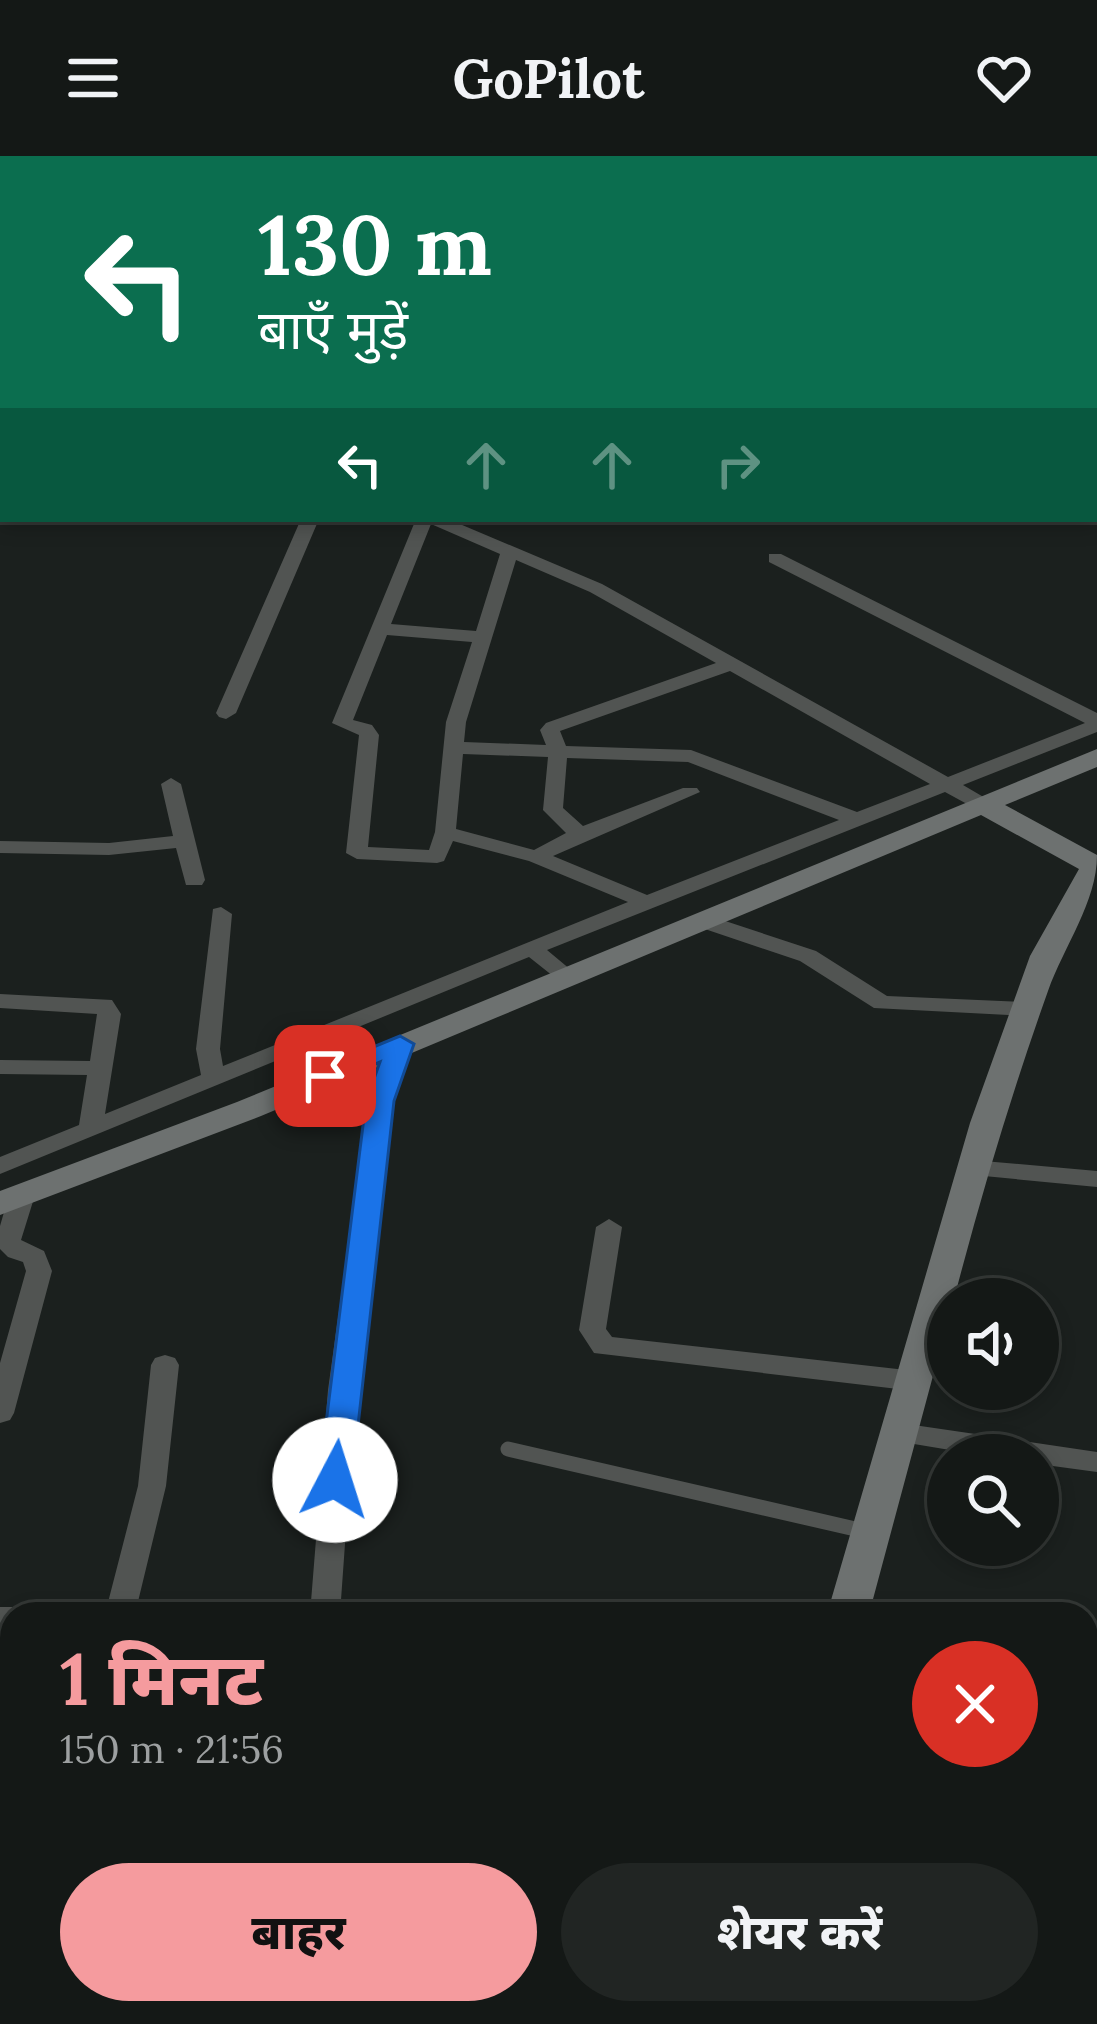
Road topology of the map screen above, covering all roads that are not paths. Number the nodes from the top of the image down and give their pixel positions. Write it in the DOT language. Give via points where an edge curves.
graph roads {
  1 [pos="309,522"];
  2 [pos="428,522"];
  3 [pos="437,522"];
  4 [pos="510,551"];
  5 [pos="775,558"];
  6 [pos="381,629"];
  7 [pos="483,637"];
  8 [pos="730,664"];
  9 [pos="226,712"];
  10 [pos="1097,723"];
  11 [pos="454,748"];
  12 [pos="558,751"];
  13 [pos="1097,757"];
  14 [pos="172,784"];
  15 [pos="690,793"];
  16 [pos="966,795"];
  17 [pos="856,819"];
  18 [pos="445,832"];
  19 [pos="580,834"];
  20 [pos="184,842"];
  21 [pos="0,848"];
  22 [pos="536,857"];
  23 [pos="1097,866"];
  24 [pos="194,880"];
  25 [pos="646,902"];
  26 [pos="221,914"];
  27 [pos="700,920"];
  28 [pos="547,961"];
  29 [pos="0,1001"];
  30 [pos="1026,1009"];
  31 [pos="400,1044"];
  32 [pos="0,1067"];
  33 [pos="99,1068"];
  34 [pos="214,1079"];
  35 [pos="90,1130"];
  36 [pos="0,1166"];
  37 [pos="972,1168"];
  38 [pos="1097,1179"];
  39 [pos="11,1200"];
  40 [pos="609,1227"];
  41 [pos="166,1365"];
  42 [pos="914,1381"];
  43 [pos="0,1413"];
  44 [pos="900,1433"];
  45 [pos="508,1449"];
  46 [pos="1097,1462"];
  47 [pos="872,1533"];
  48 [pos="123,1602"];
  49 [pos="327,1602"];
  50 [pos="852,1602"];
  1 -- 9 [label="street"];
  2 -- 6 [label="street"];
  3 -- 4 [label="street"];
  4 -- 7 [label="street"];
  4 -- 8 [label="street" via="613,596"];
  5 -- 10 [label="street"];
  6 -- 7 [label="street"];
  6 -- 18 [label="street" via="342,723 369,735 355,850 430,859"];
  7 -- 11 [label="street"];
  8 -- 12 [label="street" via="553,727"];
  8 -- 16 [label="street"];
  10 -- 16 [label="street"];
  11 -- 12 [label="street"];
  11 -- 18 [label="street"];
  12 -- 17 [label="street" via="691,756"];
  12 -- 19 [label="street" via="553,810"];
  13 -- 16 [label="street"];
  14 -- 20 [label="street"];
  15 -- 19 [label="street"];
  16 -- 17 [label="street"];
  16 -- 23 [label="street"];
  16 -- 27 [label="street"];
  17 -- 25 [label="street"];
  18 -- 22 [label="street"];
  19 -- 22 [label="street"];
  20 -- 21 [label="street"];
  20 -- 24 [label="street"];
  22 -- 25 [label="street"];
  23 -- 30 [label="street" via="1074,894"];
  25 -- 28 [label="street"];
  26 -- 34 [label="street" via="208,1048"];
  27 -- 28 [label="street"];
  27 -- 30 [label="street" via="808,956 882,1003"];
  28 -- 31 [label="street"];
  28 -- 34 [label="street"];
  29 -- 33 [label="street" via="104,1005"];
  30 -- 37 [label="street"];
  31 -- 39 [label="street"];
  31 -- 49 [label="street" via="377,1123 342,1390"];
  32 -- 33 [label="street"];
  33 -- 35 [label="street"];
  34 -- 35 [label="street"];
  35 -- 36 [label="street"];
  37 -- 38 [label="street"];
  37 -- 42 [label="street"];
  39 -- 43 [label="street" via="8,1242 35,1256 39,1271"];
  40 -- 42 [label="street" via="592,1330 604,1346"];
  41 -- 48 [label="street" via="152,1486"];
  42 -- 44 [label="street"];
  44 -- 46 [label="street"];
  44 -- 47 [label="street"];
  45 -- 47 [label="lane"];
  47 -- 50 [label="street"];
}
